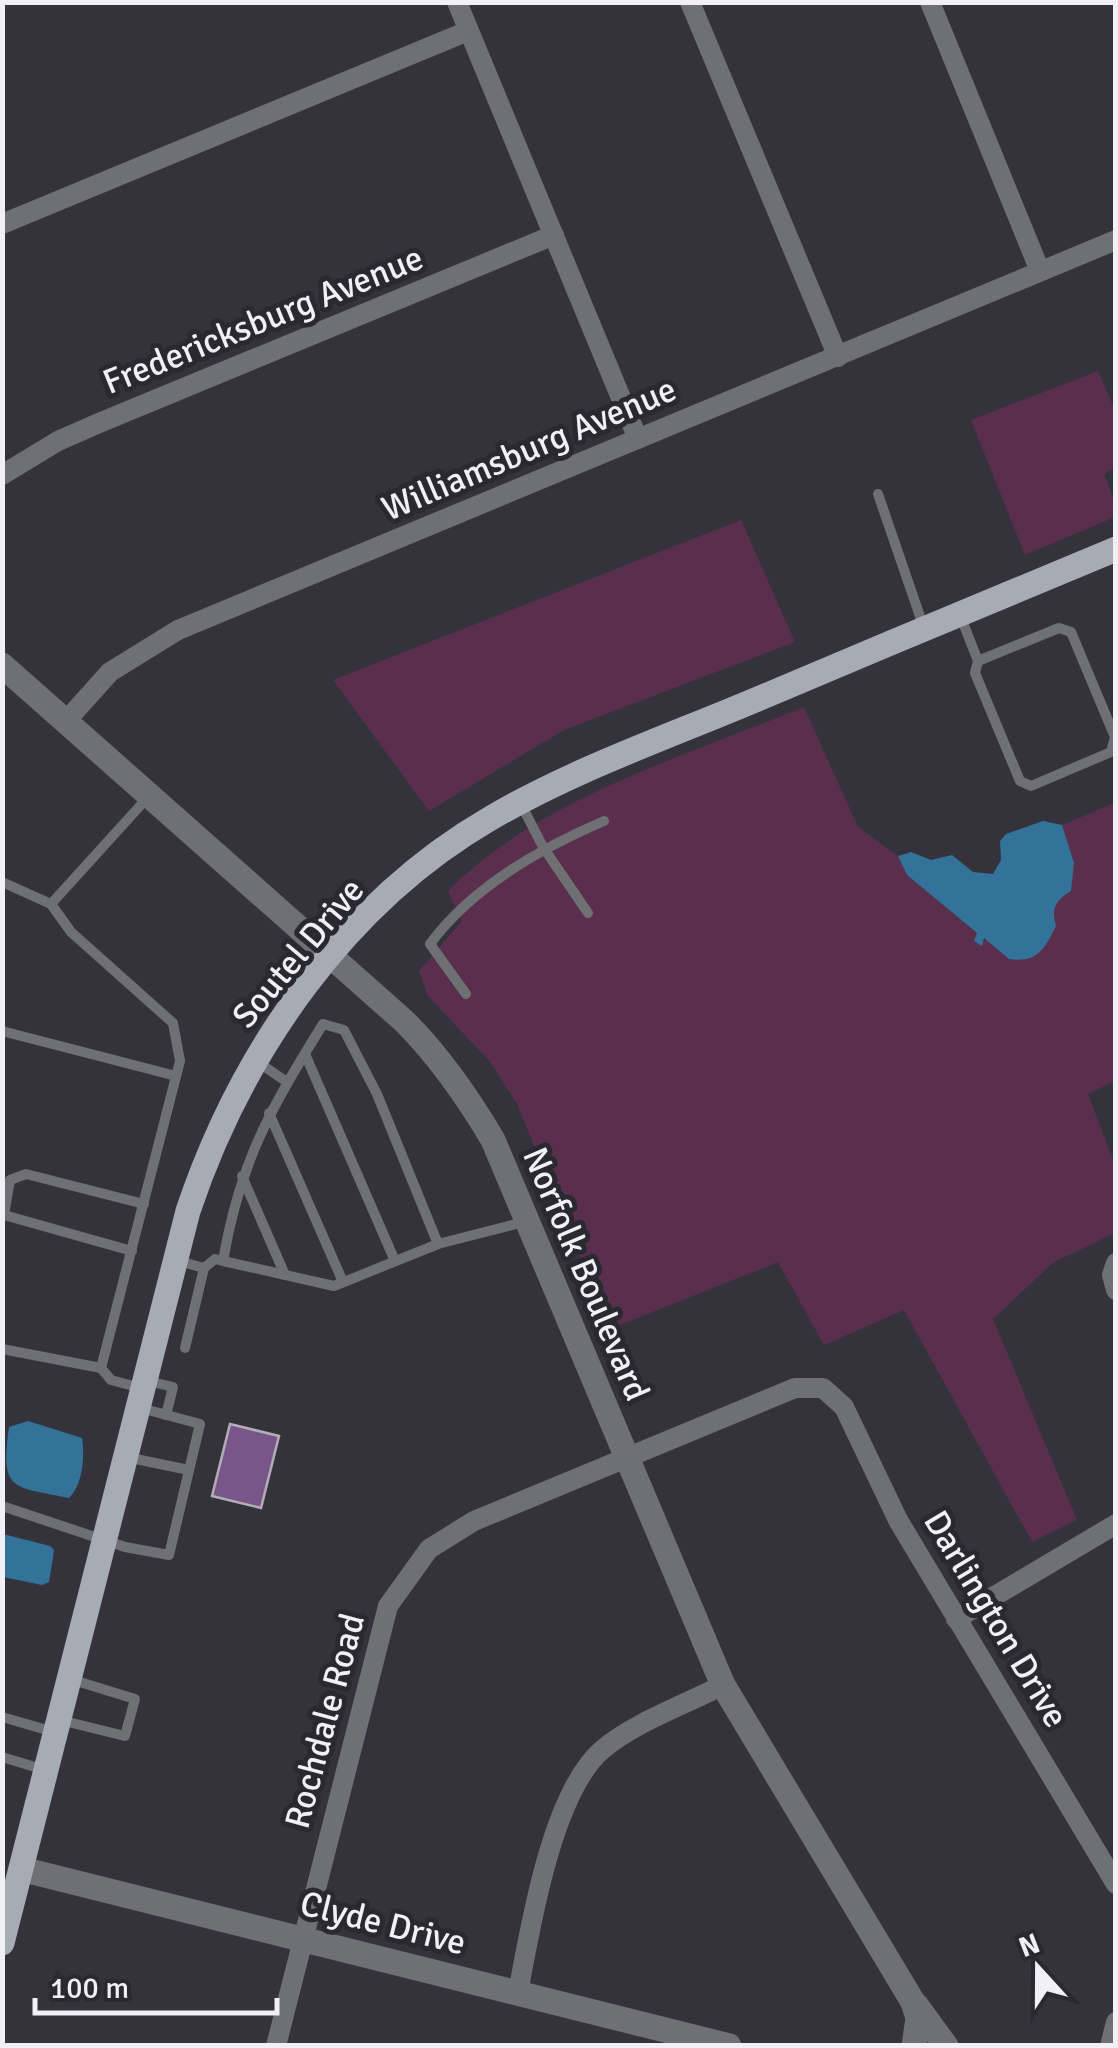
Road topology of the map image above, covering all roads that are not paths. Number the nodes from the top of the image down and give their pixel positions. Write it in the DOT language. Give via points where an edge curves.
graph roads {
  1 [pos="456,2"];
  2 [pos="690,2"];
  3 [pos="930,2"];
  4 [pos="468,31"];
  5 [pos="2,224"];
  6 [pos="554,235"];
  7 [pos="1116,240"];
  8 [pos="1040,271"];
  9 [pos="838,356"];
  10 [pos="638,438"];
  11 [pos="2,475"];
  12 [pos="878,494"];
  13 [pos="1116,549"];
  14 [pos="960,614"];
  15 [pos="924,630"];
  16 [pos="978,661"];
  17 [pos="2,665"];
  18 [pos="66,721"];
  19 [pos="149,795"];
  20 [pos="520,803"];
  21 [pos="604,821"];
  22 [pos="543,847"];
  23 [pos="2,882"];
  24 [pos="51,904"];
  25 [pos="588,912"];
  26 [pos="332,955"];
  27 [pos="466,994"];
  28 [pos="2,1031"];
  29 [pos="304,1054"];
  30 [pos="254,1060"];
  31 [pos="176,1076"];
  32 [pos="287,1082"];
  33 [pos="268,1114"];
  34 [pos="242,1176"];
  35 [pos="144,1204"];
  36 [pos="527,1221"];
  37 [pos="438,1244"];
  38 [pos="132,1252"];
  39 [pos="174,1260"];
  40 [pos="223,1261"];
  41 [pos="395,1261"];
  42 [pos="1116,1262"];
  43 [pos="204,1268"];
  44 [pos="285,1274"];
  45 [pos="343,1282"];
  46 [pos="1116,1290"];
  47 [pos="185,1348"];
  48 [pos="2,1349"];
  49 [pos="101,1368"];
  50 [pos="823,1388"];
  51 [pos="141,1391"];
  52 [pos="166,1415"];
  53 [pos="124,1457"];
  54 [pos="625,1458"];
  55 [pos="189,1470"];
  56 [pos="2,1506"];
  57 [pos="1116,1524"];
  58 [pos="104,1539"];
  59 [pos="956,1618"];
  60 [pos="68,1678"];
  61 [pos="724,1685"];
  62 [pos="2,1718"];
  63 [pos="57,1726"];
  64 [pos="2,1757"];
  65 [pos="46,1770"];
  66 [pos="21,1869"];
  67 [pos="1116,1884"];
  68 [pos="303,1939"];
  69 [pos="2,1943"];
  70 [pos="518,1993"];
  71 [pos="914,2002"];
  72 [pos="1116,2022"];
  73 [pos="276,2046"];
  74 [pos="729,2046"];
  75 [pos="914,2046"];
  76 [pos="946,2046"];
  77 [pos="1110,2046"];
  1 -- 4 [label="street"];
  2 -- 9 [label="street"];
  3 -- 8 [label="street"];
  4 -- 5 [label="street"];
  4 -- 6 [label="street"];
  6 -- 10 [label="street"];
  6 -- 11 [label="street, Fredericksburg Avenue" via="99,423"];
  7 -- 8 [label="street, Williamsburg Avenue"];
  8 -- 9 [label="street, Williamsburg Avenue"];
  9 -- 10 [label="street, Williamsburg Avenue"];
  10 -- 18 [label="street, Williamsburg Avenue" via="153,642 110,672"];
  12 -- 15 [label="lane"];
  13 -- 14 [label="main road, Soutel Drive"];
  14 -- 15 [label="main road, Soutel Drive"];
  14 -- 16 [label="lane"];
  15 -- 20 [label="main road, Soutel Drive"];
  16 -- 16 [label="lane" via="975,673 1020,781 1031,786 1111,752 1115,737 1071,632 1059,628"];
  17 -- 18 [label="street, Norfolk Boulevard"];
  18 -- 19 [label="street, Norfolk Boulevard"];
  19 -- 24 [label="lane"];
  19 -- 26 [label="street, Norfolk Boulevard"];
  20 -- 22 [label="lane"];
  20 -- 26 [label="main road, Soutel Drive" via="427,863"];
  21 -- 22 [label="lane"];
  22 -- 25 [label="lane"];
  22 -- 27 [label="lane" via="444,924 430,944"];
  23 -- 24 [label="lane"];
  24 -- 31 [label="lane" via="71,932 173,1023"];
  26 -- 30 [label="main road, Soutel Drive"];
  26 -- 36 [label="street, Norfolk Boulevard" via="450,1071 492,1140"];
  28 -- 31 [label="lane"];
  29 -- 32 [label="lane"];
  29 -- 37 [label="lane" via="323,1024 344,1030"];
  29 -- 41 [label="lane"];
  30 -- 32 [label="lane"];
  30 -- 39 [label="main road, Soutel Drive" via="205,1159"];
  31 -- 35 [label="lane"];
  32 -- 33 [label="lane"];
  33 -- 34 [label="lane"];
  33 -- 45 [label="lane"];
  34 -- 40 [label="lane"];
  34 -- 44 [label="lane"];
  35 -- 38 [label="lane"];
  35 -- 38 [label="lane" via="26,1174 10,1180 4,1215"];
  36 -- 37 [label="lane"];
  36 -- 54 [label="street, Norfolk Boulevard"];
  37 -- 41 [label="lane"];
  38 -- 49 [label="lane"];
  39 -- 43 [label="lane"];
  39 -- 51 [label="main road, Soutel Drive"];
  40 -- 43 [label="lane"];
  40 -- 44 [label="lane"];
  41 -- 45 [label="lane"];
  42 -- 46 [label="street"];
  43 -- 47 [label="lane"];
  44 -- 45 [label="lane" via="334,1286"];
  48 -- 49 [label="lane"];
  49 -- 51 [label="lane"];
  50 -- 54 [label="street, Rochdale Road" via="795,1388"];
  50 -- 59 [label="street, Darlington Drive" via="844,1406 898,1520"];
  51 -- 52 [label="lane"];
  51 -- 52 [label="lane" via="173,1387"];
  51 -- 53 [label="main road, Soutel Drive"];
  52 -- 55 [label="lane" via="200,1424"];
  53 -- 55 [label="lane"];
  53 -- 58 [label="main road, Soutel Drive"];
  54 -- 61 [label="street, Norfolk Boulevard"];
  54 -- 68 [label="street, Rochdale Road" via="449,1534 398,1586 378,1632"];
  55 -- 58 [label="lane" via="168,1555"];
  56 -- 58 [label="lane"];
  57 -- 59 [label="street"];
  58 -- 60 [label="main road, Soutel Drive"];
  59 -- 67 [label="street, Darlington Drive"];
  60 -- 63 [label="main road, Soutel Drive"];
  60 -- 63 [label="lane" via="135,1699 125,1736"];
  61 -- 70 [label="street" via="614,1741 584,1769 562,1812"];
  61 -- 71 [label="street, Norfolk Boulevard"];
  62 -- 63 [label="lane"];
  63 -- 65 [label="main road, Soutel Drive"];
  64 -- 65 [label="lane"];
  65 -- 66 [label="main road, Soutel Drive"];
  66 -- 68 [label="street, Clyde Drive"];
  66 -- 69 [label="main road, Soutel Drive"];
  68 -- 70 [label="street, Clyde Drive"];
  68 -- 73 [label="street, Rochdale Road"];
  70 -- 74 [label="street, Clyde Drive"];
  71 -- 75 [label="street"];
  71 -- 76 [label="street, Norfolk Boulevard"];
  72 -- 77 [label="street"];
}
